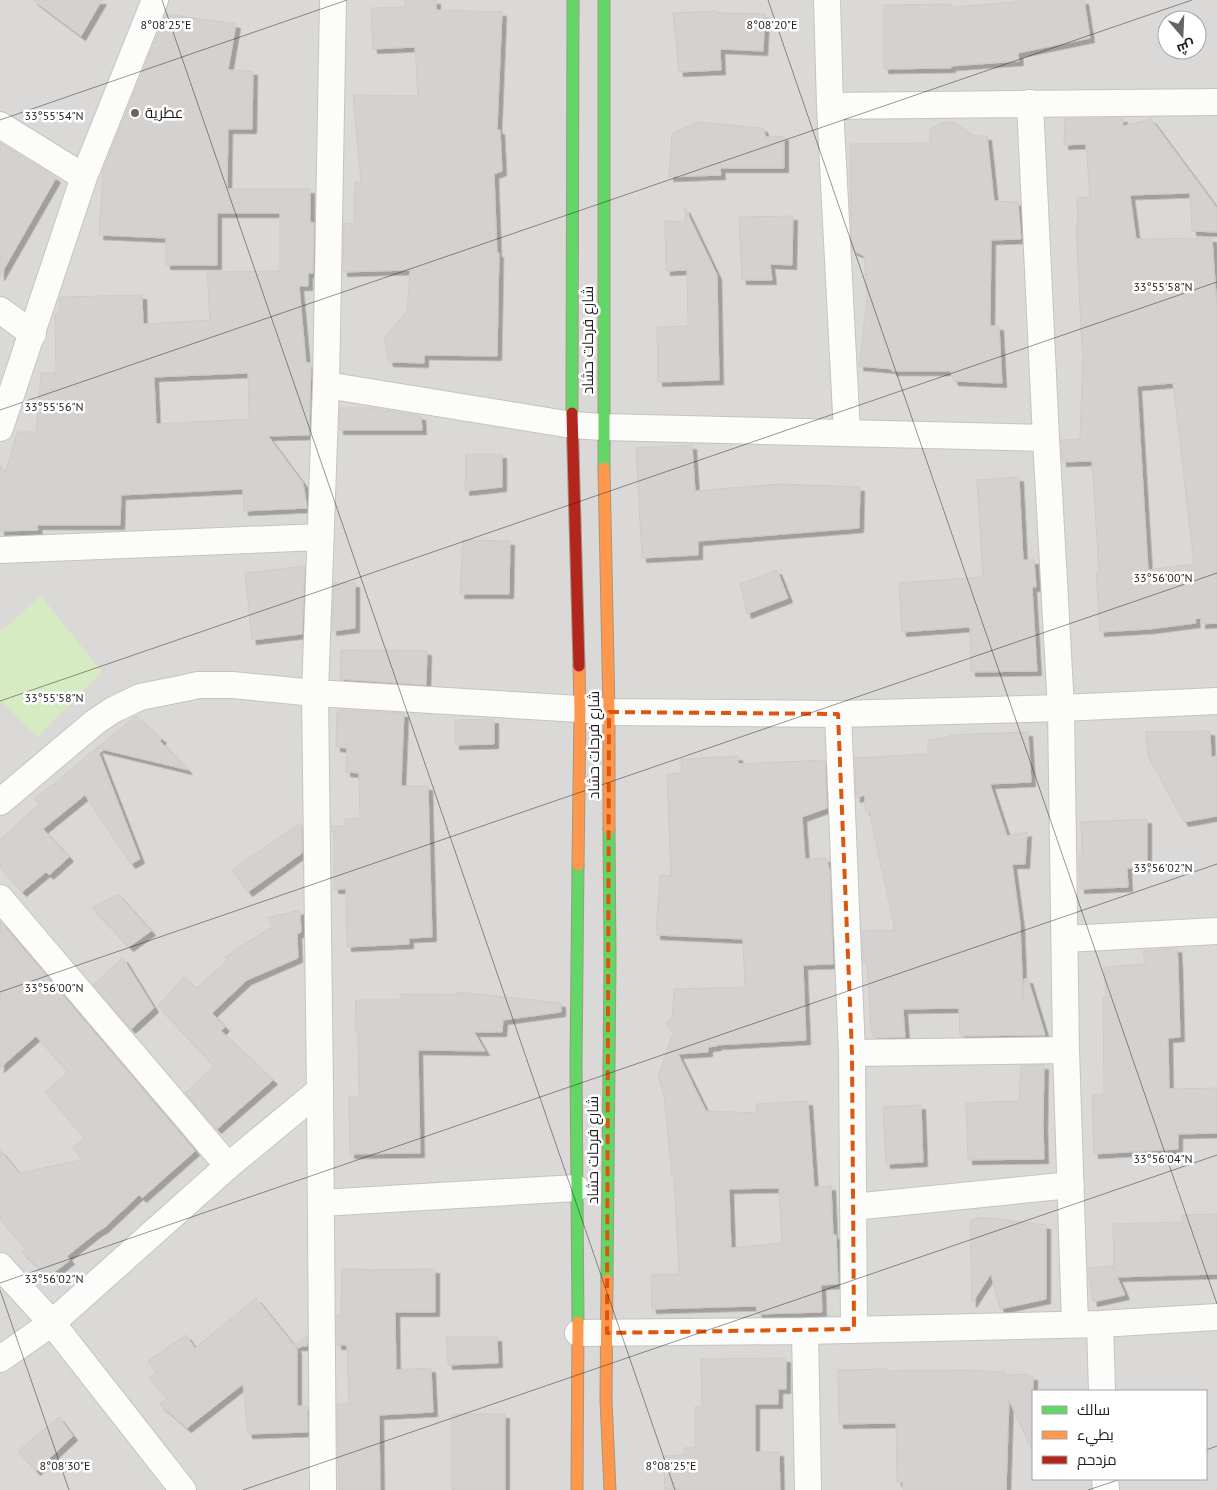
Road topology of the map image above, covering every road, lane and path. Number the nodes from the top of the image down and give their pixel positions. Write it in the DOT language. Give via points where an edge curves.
graph roads {
  1 [pos="155,0"];
  2 [pos="333,0"];
  3 [pos="573,0"];
  4 [pos="604,0"];
  5 [pos="827,0"];
  6 [pos="1217,102"];
  7 [pos="1030,103"];
  8 [pos="830,106"];
  9 [pos="0,125"];
  10 [pos="84,177"];
  11 [pos="0,310"];
  12 [pos="32,334"];
  13 [pos="326,385"];
  14 [pos="572,425"];
  15 [pos="603,427"];
  16 [pos="0,428"];
  17 [pos="846,434"];
  18 [pos="1046,438"];
  19 [pos="321,537"];
  20 [pos="0,550"];
  21 [pos="315,692"];
  22 [pos="1217,701"];
  23 [pos="1061,708"];
  24 [pos="580,709"];
  25 [pos="609,712"];
  26 [pos="838,714"];
  27 [pos="0,802"];
  28 [pos="0,898"];
  29 [pos="1217,931"];
  30 [pos="1065,939"];
  31 [pos="1066,1050"];
  32 [pos="852,1053"];
  33 [pos="320,1090"];
  34 [pos="228,1166"];
  35 [pos="1071,1185"];
  36 [pos="576,1188"];
  37 [pos="321,1203"];
  38 [pos="853,1207"];
  39 [pos="0,1266"];
  40 [pos="1217,1317"];
  41 [pos="52,1323"];
  42 [pos="1088,1324"];
  43 [pos="854,1329"];
  44 [pos="805,1331"];
  45 [pos="578,1333"];
  46 [pos="607,1333"];
  47 [pos="0,1359"];
  48 [pos="1102,1390"];
  49 [pos="184,1490"];
  50 [pos="323,1490"];
  51 [pos="577,1490"];
  52 [pos="610,1490"];
  53 [pos="808,1490"];
  1 -- 10 [label="street"];
  2 -- 13 [label="street"];
  3 -- 14 [label="main road, شارع فرحات حشاد"];
  4 -- 15 [label="main road, شارع فرحات حشاد"];
  5 -- 8 [label="street"];
  6 -- 7 [label="street"];
  7 -- 8 [label="street"];
  7 -- 18 [label="street"];
  8 -- 17 [label="street"];
  9 -- 10 [label="street"];
  10 -- 12 [label="street"];
  11 -- 12 [label="street"];
  12 -- 16 [label="street"];
  13 -- 14 [label="street"];
  13 -- 19 [label="street"];
  14 -- 15 [label="street"];
  14 -- 24 [label="main road, شارع فرحات حشاد"];
  15 -- 17 [label="street"];
  15 -- 25 [label="main road, شارع فرحات حشاد"];
  17 -- 18 [label="street"];
  18 -- 23 [label="street"];
  19 -- 20 [label="street"];
  19 -- 21 [label="street"];
  21 -- 24 [label="street"];
  21 -- 27 [label="street" via="232,685 198,686 140,697 95,722"];
  21 -- 33 [label="street"];
  22 -- 23 [label="street"];
  23 -- 26 [label="street"];
  23 -- 30 [label="street"];
  24 -- 25 [label="street"];
  24 -- 36 [label="main road, شارع فرحات حشاد" via="580,1065"];
  25 -- 26 [label="street"];
  25 -- 46 [label="main road, شارع فرحات حشاد" via="605,1063"];
  26 -- 32 [label="street"];
  28 -- 34 [label="street"];
  29 -- 30 [label="street"];
  30 -- 31 [label="street"];
  31 -- 32 [label="street"];
  31 -- 35 [label="street"];
  32 -- 38 [label="street"];
  33 -- 34 [label="street"];
  33 -- 37 [label="street"];
  34 -- 41 [label="street"];
  35 -- 38 [label="street"];
  35 -- 42 [label="street"];
  36 -- 37 [label="street"];
  36 -- 45 [label="main road, شارع فرحات حشاد"];
  37 -- 50 [label="street"];
  38 -- 43 [label="street"];
  39 -- 41 [label="street"];
  40 -- 42 [label="street"];
  41 -- 47 [label="street"];
  41 -- 49 [label="street"];
  42 -- 43 [label="street"];
  42 -- 48 [label="street"];
  43 -- 44 [label="street"];
  44 -- 46 [label="street"];
  44 -- 53 [label="street"];
  45 -- 46 [label="street"];
  45 -- 51 [label="main road, شارع فرحات حشاد"];
  46 -- 52 [label="main road, شارع فرحات حشاد"];
}
